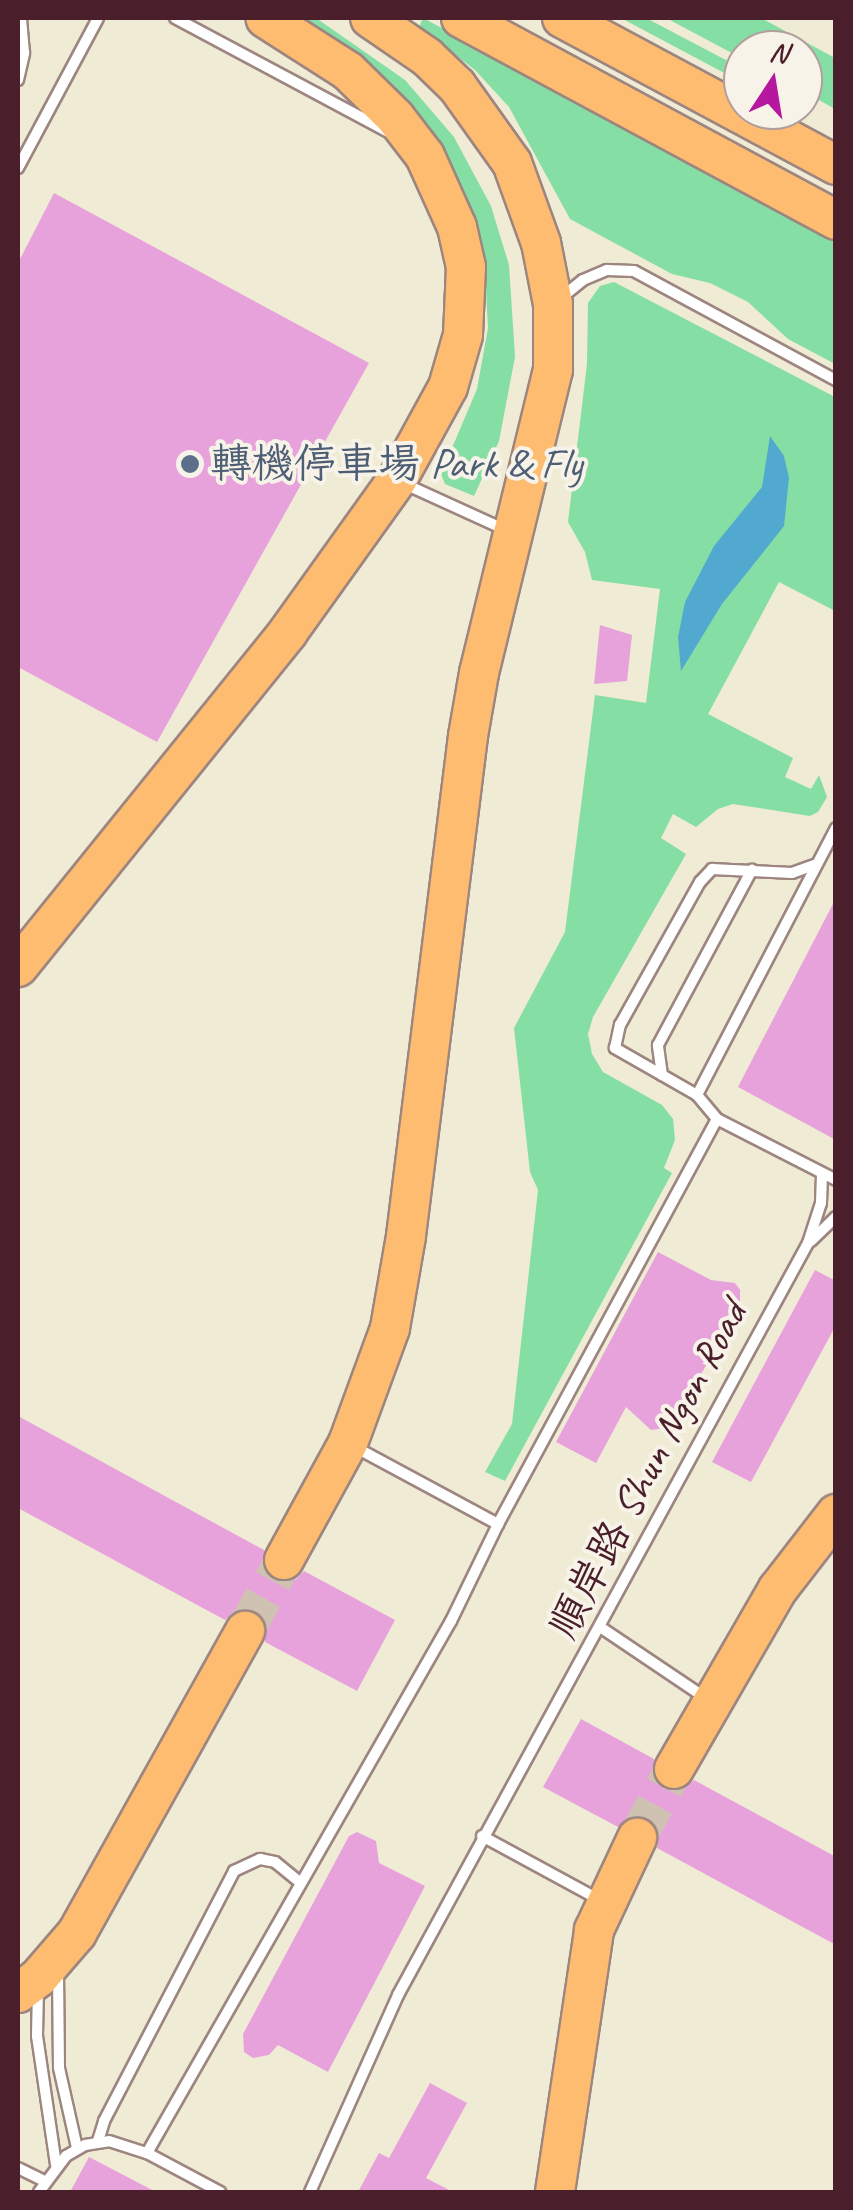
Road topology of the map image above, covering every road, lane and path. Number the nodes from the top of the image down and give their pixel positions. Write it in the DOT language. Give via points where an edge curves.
graph roads {
  1 [pos="21,18"];
  2 [pos="98,18"];
  3 [pos="175,18"];
  4 [pos="265,18"];
  5 [pos="370,18"];
  6 [pos="462,18"];
  7 [pos="562,18"];
  8 [pos="18,80"];
  9 [pos="424,156"];
  10 [pos="836,165"];
  11 [pos="18,168"];
  12 [pos="836,220"];
  13 [pos="553,304"];
  14 [pos="836,380"];
  15 [pos="397,480"];
  16 [pos="513,534"];
  17 [pos="836,828"];
  18 [pos="815,864"];
  19 [pos="752,870"];
  20 [pos="18,967"];
  21 [pos="662,1075"];
  22 [pos="697,1095"];
  23 [pos="717,1119"];
  24 [pos="822,1174"];
  25 [pos="836,1180"];
  26 [pos="836,1217"];
  27 [pos="808,1243"];
  28 [pos="348,1443"];
  29 [pos="836,1514"];
  30 [pos="498,1524"];
  31 [pos="284,1560"];
  32 [pos="600,1626"];
  33 [pos="245,1631"];
  34 [pos="711,1702"];
  35 [pos="674,1770"];
  36 [pos="482,1836"];
  37 [pos="637,1838"];
  38 [pos="301,1883"];
  39 [pos="604,1902"];
  40 [pos="38,1975"];
  41 [pos="98,2142"];
  42 [pos="77,2148"];
  43 [pos="147,2153"];
  44 [pos="56,2164"];
  45 [pos="18,2168"];
  46 [pos="45,2181"];
  47 [pos="39,2192"];
  48 [pos="220,2192"];
  49 [pos="310,2192"];
  50 [pos="555,2192"];
  1 -- 8 [label="lane"];
  2 -- 11 [label="lane"];
  3 -- 9 [label="lane"];
  4 -- 9 [label="highway" via="348,71"];
  5 -- 13 [label="highway" via="427,57 486,122 524,191"];
  6 -- 12 [label="highway"];
  7 -- 10 [label="highway"];
  9 -- 15 [label="highway" via="457,227 467,300 448,387"];
  13 -- 14 [label="lane" via="607,270 634,271"];
  13 -- 16 [label="highway" via="552,370"];
  15 -- 16 [label="lane"];
  15 -- 20 [label="highway" via="288,632"];
  16 -- 28 [label="highway" via="468,736 399,1285 378,1367"];
  17 -- 18 [label="lane"];
  18 -- 19 [label="lane" via="792,874"];
  18 -- 22 [label="lane"];
  19 -- 21 [label="lane" via="658,1045"];
  19 -- 21 [label="lane" via="712,869 700,882 620,1025 615,1048"];
  21 -- 22 [label="lane"];
  22 -- 23 [label="lane"];
  23 -- 24 [label="lane"];
  23 -- 30 [label="lane"];
  24 -- 25 [label="lane"];
  24 -- 27 [label="lane, 順岸路 Shun Ngon Road"];
  26 -- 27 [label="lane"];
  27 -- 32 [label="lane, 順岸路 Shun Ngon Road"];
  28 -- 30 [label="lane"];
  28 -- 31 [label="highway"];
  29 -- 34 [label="highway" via="778,1589"];
  30 -- 38 [label="lane"];
  32 -- 34 [label="lane"];
  32 -- 36 [label="lane, 順岸路 Shun Ngon Road"];
  33 -- 40 [label="highway" via="104,1888"];
  34 -- 35 [label="highway"];
  36 -- 39 [label="lane"];
  36 -- 49 [label="lane, 順岸路 Shun Ngon Road" via="398,1996"];
  37 -- 39 [label="highway"];
  38 -- 41 [label="lane" via="275,1862 234,1870"];
  38 -- 43 [label="lane"];
  39 -- 50 [label="highway" via="588,1956"];
  40 -- 42 [label="lane"];
  40 -- 44 [label="lane" via="38,2036"];
  41 -- 42 [label="lane"];
  41 -- 43 [label="lane"];
  42 -- 44 [label="lane"];
  43 -- 48 [label="lane"];
  44 -- 46 [label="lane"];
  45 -- 46 [label="lane"];
  46 -- 47 [label="lane"];
}
